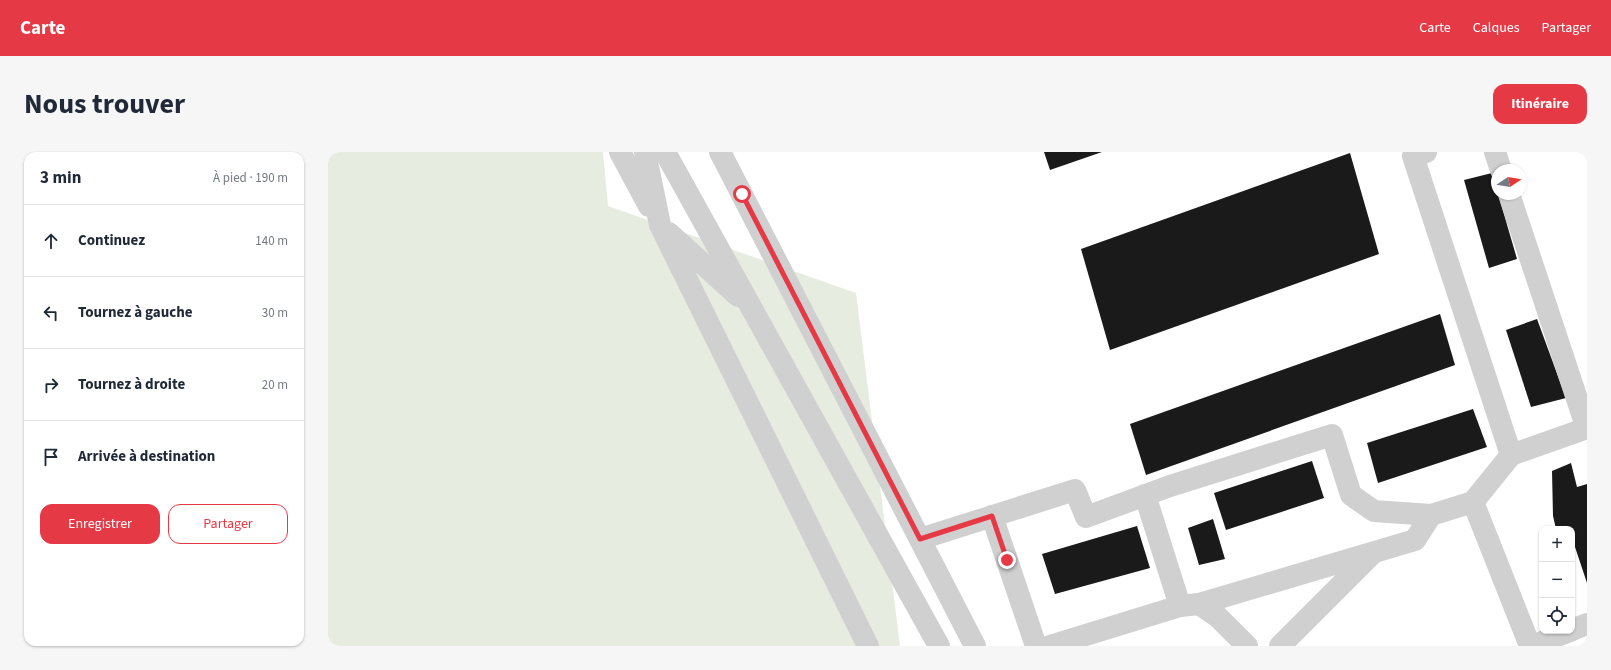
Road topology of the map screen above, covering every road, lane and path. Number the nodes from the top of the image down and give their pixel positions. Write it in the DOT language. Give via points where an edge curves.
graph roads {
  1 [pos="620,152"];
  2 [pos="645,152"];
  3 [pos="665,152"];
  4 [pos="720,152"];
  5 [pos="1426,152"];
  6 [pos="1495,152"];
  7 [pos="1499,164"];
  8 [pos="1511,200"];
  9 [pos="660,226"];
  10 [pos="752,309"];
  11 [pos="1587,429"];
  12 [pos="1510,455"];
  13 [pos="1145,495"];
  14 [pos="1473,502"];
  15 [pos="1431,515"];
  16 [pos="992,516"];
  17 [pos="920,539"];
  18 [pos="1373,552"];
  19 [pos="1190,605"];
  20 [pos="1587,624"];
  21 [pos="1575,629"];
  22 [pos="1563,634"];
  23 [pos="1572,634"];
  24 [pos="868,646"];
  25 [pos="939,646"];
  26 [pos="975,646"];
  27 [pos="1036,646"];
  28 [pos="1050,646"];
  29 [pos="1247,646"];
  30 [pos="1280,646"];
  31 [pos="1531,646"];
  32 [pos="1578,646"];
  1 -- 9 [label="street"];
  2 -- 9 [label="street"];
  3 -- 10 [label="street"];
  4 -- 17 [label="street"];
  5 -- 12 [label="street" via="1413,156"];
  6 -- 7 [label="street"];
  8 -- 11 [label="street"];
  9 -- 10 [label="street"];
  9 -- 24 [label="street"];
  10 -- 25 [label="street"];
  11 -- 12 [label="street"];
  12 -- 14 [label="street"];
  13 -- 15 [label="street" via="1332,435 1351,495 1374,511"];
  13 -- 16 [label="street" via="1086,517 1075,490"];
  13 -- 19 [label="street"];
  14 -- 15 [label="street"];
  14 -- 31 [label="street"];
  15 -- 18 [label="street" via="1415,540"];
  16 -- 17 [label="street"];
  16 -- 27 [label="street"];
  17 -- 26 [label="street"];
  18 -- 19 [label="street"];
  18 -- 30 [label="street"];
  19 -- 28 [label="street"];
  19 -- 29 [label="street" via="1218,616"];
  20 -- 21 [label="street"];
  22 -- 31 [label="street"];
  23 -- 32 [label="street"];
}
